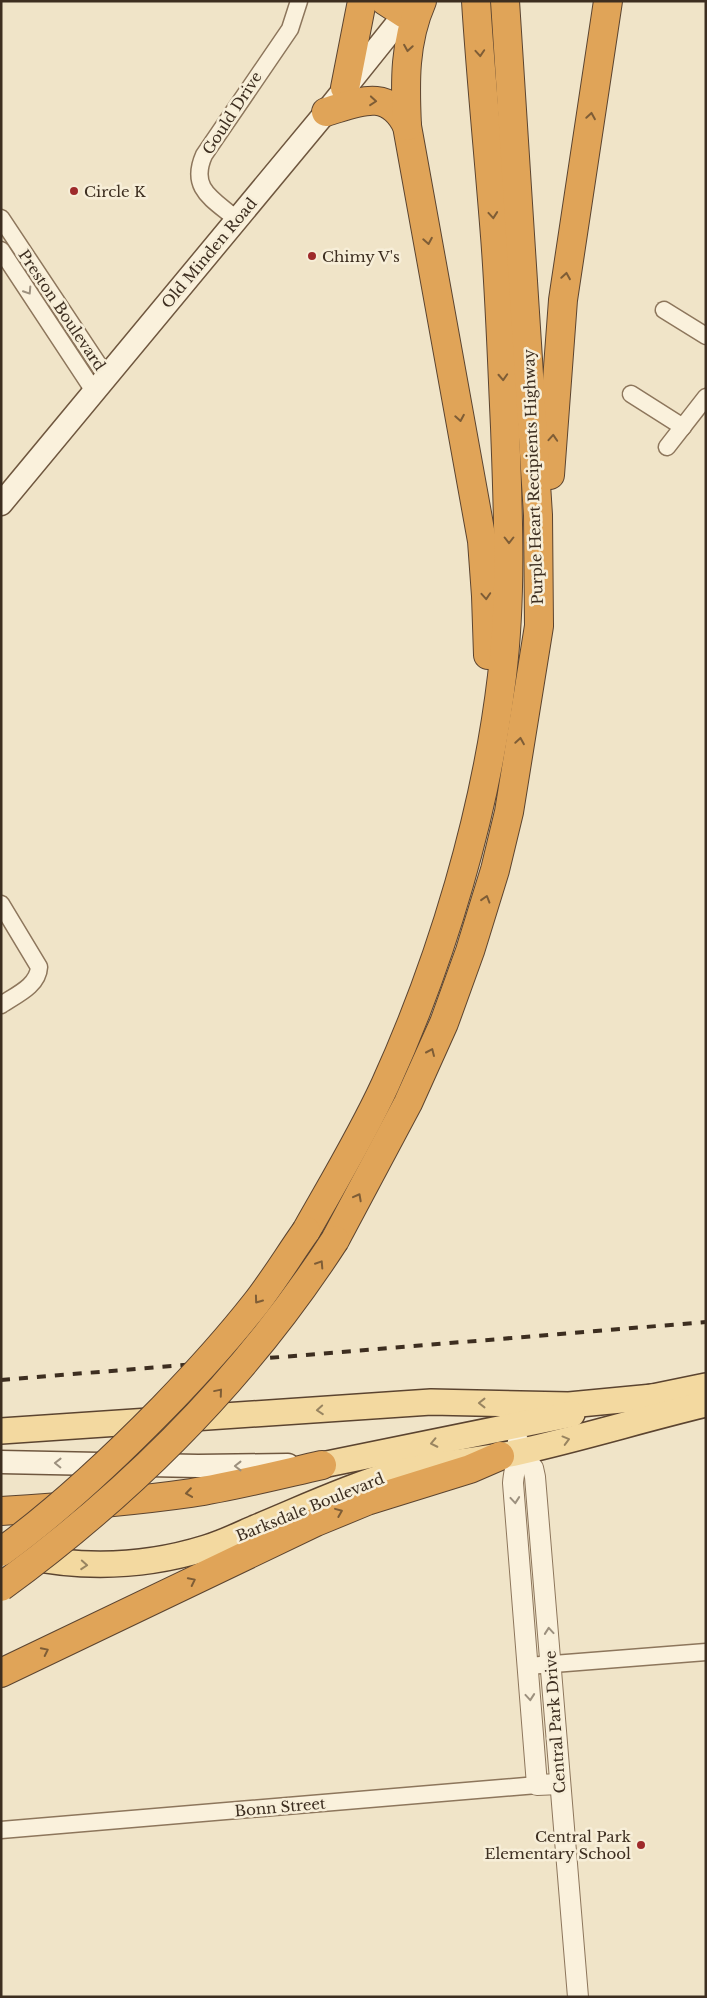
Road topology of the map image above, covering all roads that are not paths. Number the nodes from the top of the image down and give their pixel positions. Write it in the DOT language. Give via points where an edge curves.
graph roads {
  1 [pos="299,1"];
  2 [pos="362,1"];
  3 [pos="608,1"];
  4 [pos="476,3"];
  5 [pos="505,3"];
  6 [pos="407,4"];
  7 [pos="345,88"];
  8 [pos="326,112"];
  9 [pos="407,126"];
  10 [pos="1,218"];
  11 [pos="236,219"];
  12 [pos="1,250"];
  13 [pos="664,310"];
  14 [pos="706,336"];
  15 [pos="100,384"];
  16 [pos="631,394"];
  17 [pos="706,397"];
  18 [pos="683,427"];
  19 [pos="667,447"];
  20 [pos="1,504"];
  21 [pos="539,626"];
  22 [pos="484,785"];
  23 [pos="1,904"];
  24 [pos="1,1005"];
  25 [pos="706,1386"];
  26 [pos="706,1404"];
  27 [pos="514,1415"];
  28 [pos="1,1431"];
  29 [pos="509,1454"];
  30 [pos="1,1462"];
  31 [pos="322,1465"];
  32 [pos="6,1511"];
  33 [pos="1,1551"];
  34 [pos="1,1587"];
  35 [pos="706,1652"];
  36 [pos="551,1665"];
  37 [pos="528,1666"];
  38 [pos="1,1673"];
  39 [pos="560,1784"];
  40 [pos="537,1785"];
  41 [pos="1,1830"];
  42 [pos="578,1997"];
  1 -- 11 [label="street, Gould Drive" via="290,29 199,166 201,186"];
  2 -- 7 [label="highway"];
  21 -- 3 [label="highway, one-way" via="562,300"];
  4 -- 22 [label="highway, Purple Heart Recipients Highway, one-way" via="495,238 509,539 502,675"];
  5 -- 21 [label="highway, Purple Heart Recipients Highway" via="538,515"];
  6 -- 7 [label="main road, Old Minden Road"];
  6 -- 9 [label="highway, one-way" via="416,15 408,45"];
  7 -- 8 [label="main road, Old Minden Road"];
  8 -- 9 [label="highway, one-way" via="364,100 376,100 396,108"];
  8 -- 11 [label="main road, Old Minden Road"];
  9 -- 22 [label="highway, one-way" via="482,541 488,640"];
  10 -- 15 [label="street, Preston Boulevard"];
  11 -- 15 [label="main road, Old Minden Road"];
  12 -- 15 [label="street, Preston Boulevard, one-way"];
  13 -- 14 [label="street"];
  15 -- 20 [label="main road, Old Minden Road"];
  16 -- 18 [label="street"];
  17 -- 18 [label="street"];
  18 -- 19 [label="street"];
  34 -- 21 [label="highway, Purple Heart Recipients Highway, one-way, bridge" via="97,1511 211,1402 309,1280 335,1240 408,1103 444,1023 470,950 509,812"];
  22 -- 33 [label="highway, Purple Heart Recipients Highway, one-way, bridge" via="463,869 420,1002 384,1087 306,1231 257,1301 184,1386 73,1494"];
  23 -- 24 [label="street" via="39,967 35,980"];
  25 -- 27 [label="main road" via="653,1397 569,1405"];
  29 -- 26 [label="main road, Barksdale Boulevard, one-way"];
  27 -- 28 [label="main road, one-way" via="431,1402"];
  27 -- 29 [label="street, Central Park Drive"];
  27 -- 31 [label="main road, Barksdale Boulevard, one-way"];
  33 -- 29 [label="main road, Barksdale Boulevard, one-way" via="89,1565 125,1565 166,1559 208,1548 375,1480 428,1466"];
  36 -- 29 [label="street, Central Park Drive, one-way" via="535,1477 533,1468"];
  29 -- 37 [label="street, Central Park Drive, one-way" via="515,1465 513,1483"];
  38 -- 29 [label="highway, one-way" via="316,1522 367,1501"];
  31 -- 30 [label="main road, Barksdale Boulevard, one-way"];
  31 -- 32 [label="highway, one-way" via="192,1493"];
  35 -- 36 [label="street"];
  36 -- 37 [label="street"];
  36 -- 39 [label="street, Central Park Drive"];
  37 -- 40 [label="street, Central Park Drive, one-way"];
  39 -- 40 [label="street, Bonn Street"];
  39 -- 42 [label="street, Central Park Drive" via="577,1924"];
  40 -- 41 [label="street, Bonn Street"];
}
